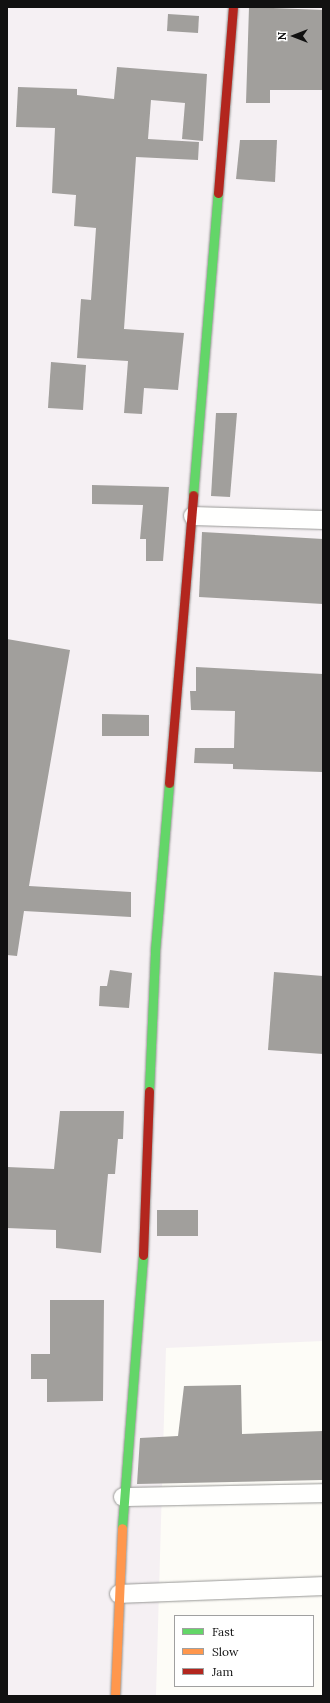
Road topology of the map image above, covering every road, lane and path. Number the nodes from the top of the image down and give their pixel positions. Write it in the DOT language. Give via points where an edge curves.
graph roads {
  1 [pos="233,7"];
  2 [pos="193,516"];
  3 [pos="323,520"];
  4 [pos="323,1493"];
  5 [pos="122,1497"];
  6 [pos="323,1586"];
  7 [pos="119,1594"];
  8 [pos="115,1696"];
  1 -- 2 [label="street"];
  2 -- 3 [label="street"];
  2 -- 5 [label="street" via="154,951 142,1269"];
  4 -- 5 [label="street"];
  5 -- 7 [label="street"];
  6 -- 7 [label="street"];
  7 -- 8 [label="street"];
}
